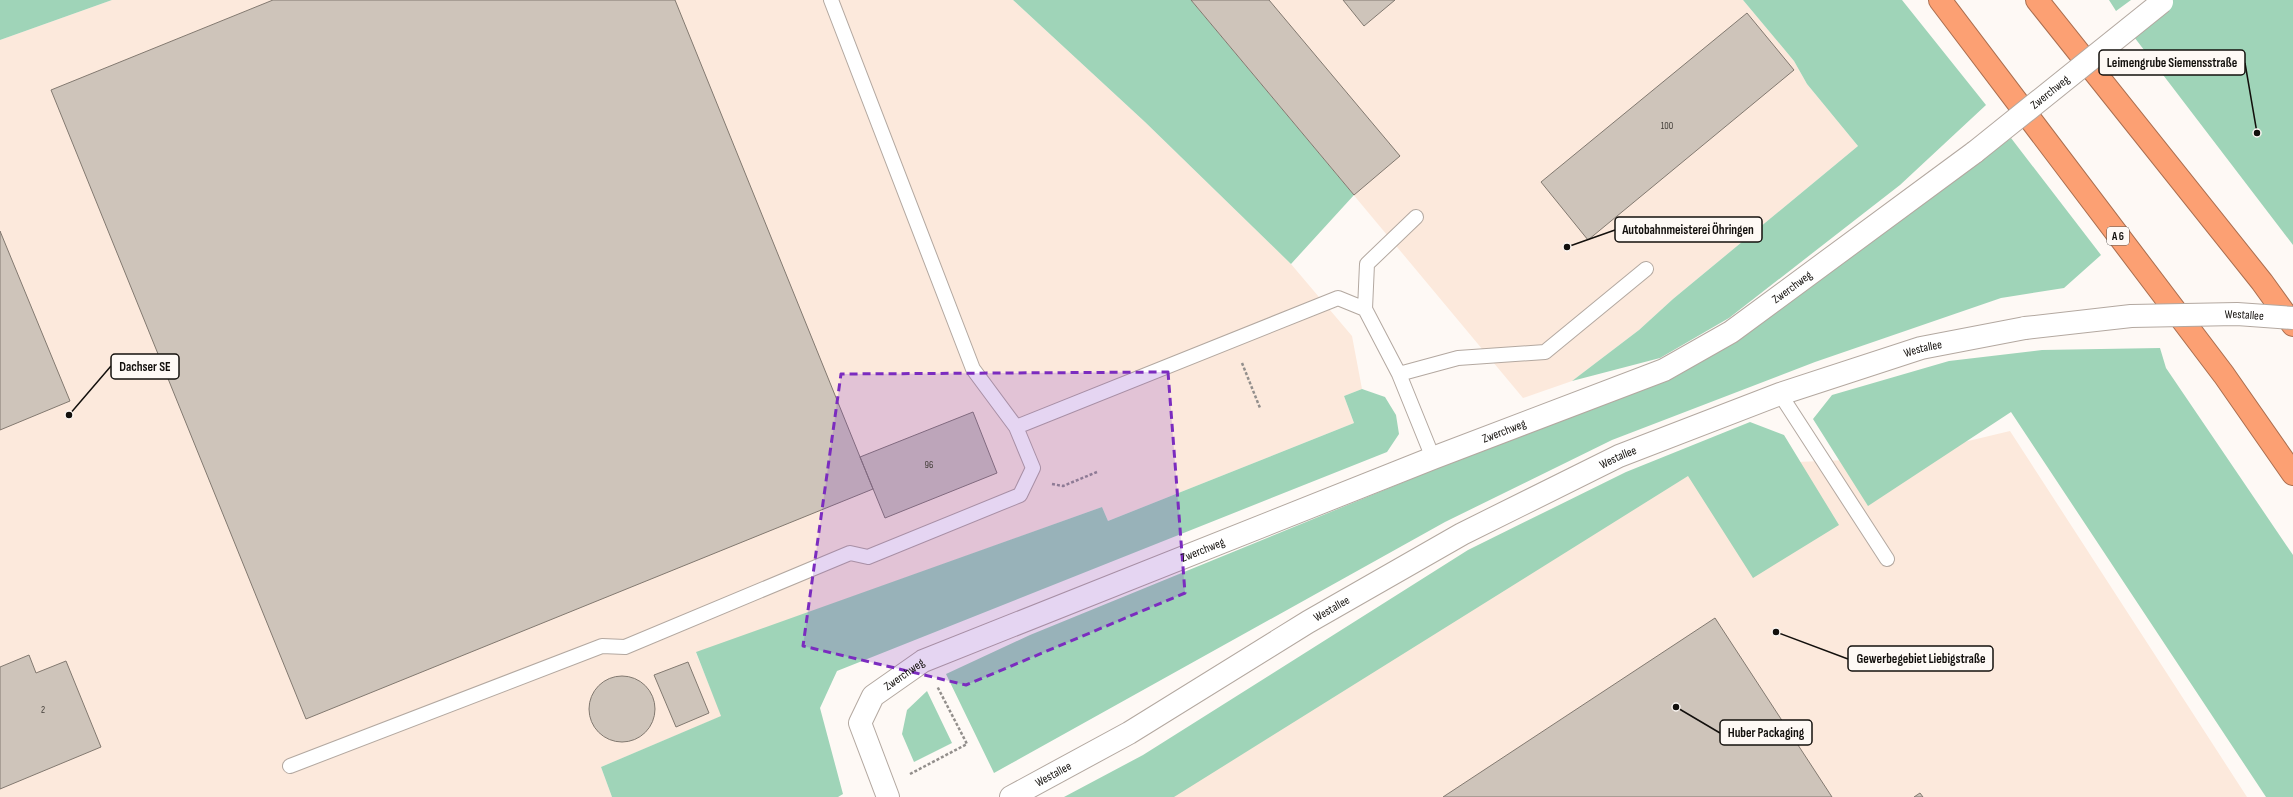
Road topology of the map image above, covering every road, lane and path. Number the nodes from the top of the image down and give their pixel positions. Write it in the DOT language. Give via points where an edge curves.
graph roads {
  1 [pos="831,0"];
  2 [pos="1940,0"];
  3 [pos="2037,0"];
  4 [pos="2164,1"];
  5 [pos="1416,217"];
  6 [pos="1646,269"];
  7 [pos="1365,309"];
  8 [pos="2293,318"];
  9 [pos="2293,325"];
  10 [pos="1234,342"];
  11 [pos="1399,374"];
  12 [pos="1780,394"];
  13 [pos="1260,408"];
  14 [pos="1016,427"];
  15 [pos="1433,458"];
  16 [pos="1097,472"];
  17 [pos="2293,474"];
  18 [pos="1028,478"];
  19 [pos="1887,559"];
  20 [pos="924,661"];
  21 [pos="290,766"];
  22 [pos="886,792"];
  23 [pos="1011,797"];
  1 -- 14 [label="lane" via="973,370"];
  2 -- 17 [label="highway, A 6" via="2224,375"];
  3 -- 9 [label="highway" via="2262,282"];
  4 -- 15 [label="street, Zwerchweg, bridge" via="1975,152 1731,332 1664,370"];
  5 -- 7 [label="lane" via="1368,264"];
  6 -- 11 [label="lane" via="1545,352 1458,358"];
  7 -- 10 [label="lane" via="1338,298"];
  7 -- 11 [label="lane"];
  8 -- 12 [label="street, Westallee, bridge" via="2237,314 2131,316 2025,328 1921,348"];
  10 -- 13 [label="path"];
  10 -- 14 [label="lane"];
  11 -- 15 [label="lane"];
  12 -- 19 [label="lane"];
  12 -- 23 [label="street, Westallee" via="1619,456 1462,534 1308,622 1129,733"];
  14 -- 18 [label="lane" via="1033,468"];
  15 -- 20 [label="street, Zwerchweg"];
  16 -- 18 [label="path" via="1063,486"];
  18 -- 21 [label="lane" via="1020,495 868,556 850,553 625,647 602,646"];
  20 -- 22 [label="street, Zwerchweg" via="873,696 860,723"];
  20 -- 22 [label="path" via="967,744"];
}
